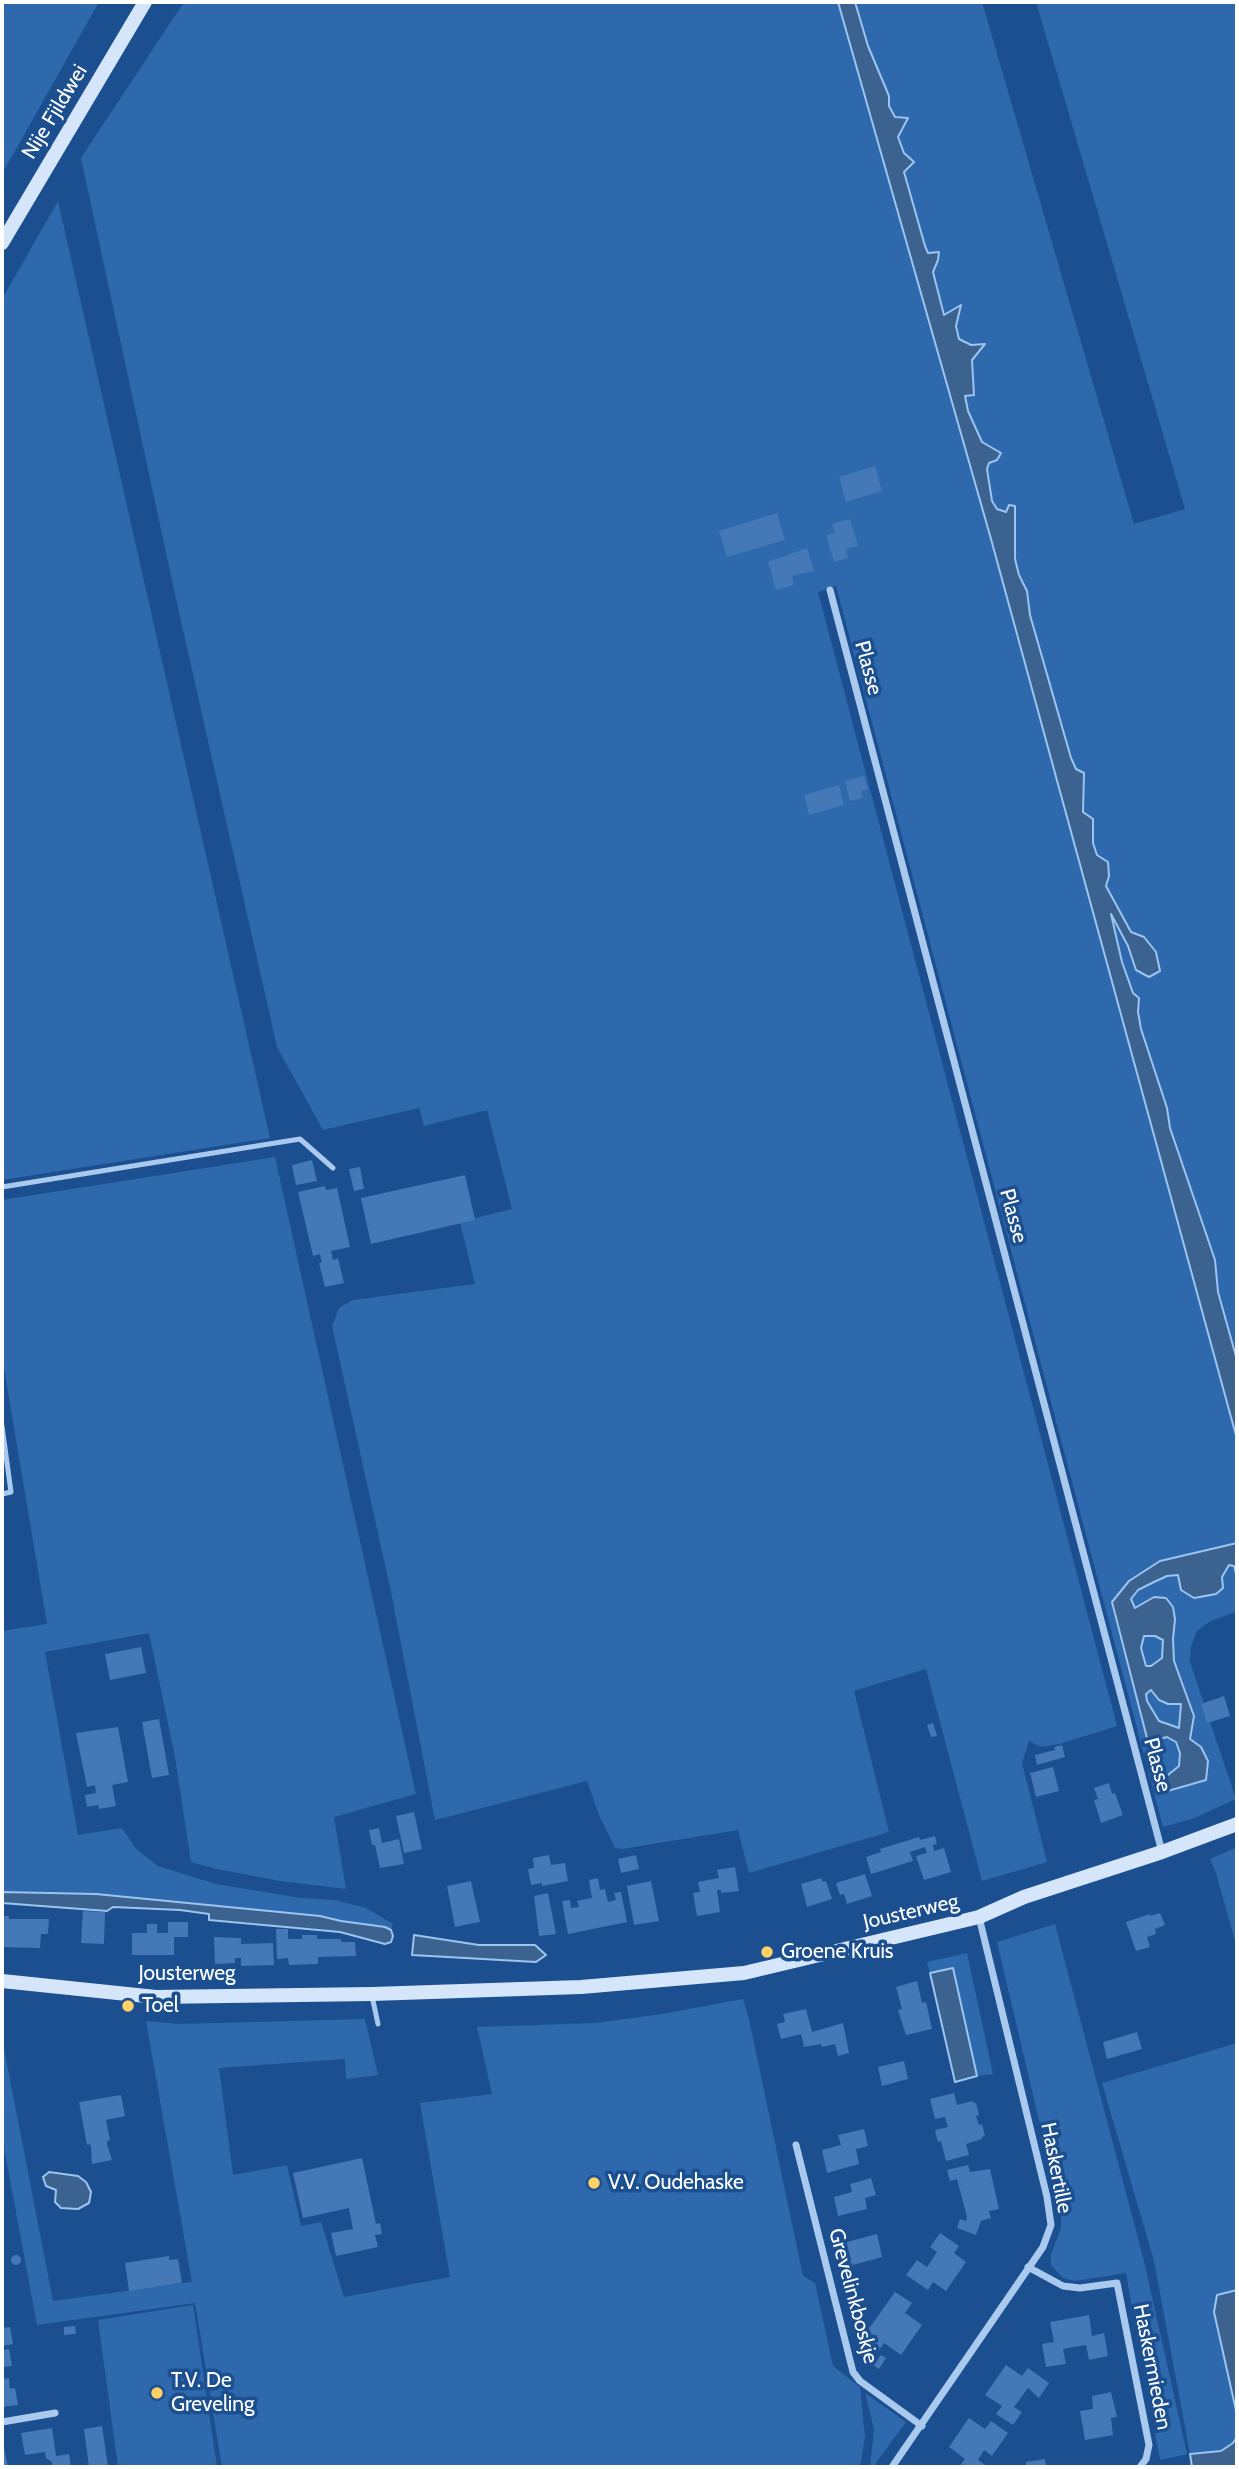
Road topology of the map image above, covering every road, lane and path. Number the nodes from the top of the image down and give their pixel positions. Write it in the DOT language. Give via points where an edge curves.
graph roads {
  1 [pos="145,2"];
  2 [pos="2,243"];
  3 [pos="830,590"];
  4 [pos="333,1168"];
  5 [pos="2,1186"];
  6 [pos="2,1426"];
  7 [pos="2,1494"];
  8 [pos="1237,1824"];
  9 [pos="1162,1852"];
  10 [pos="979,1917"];
  11 [pos="2,1981"];
  12 [pos="372,1994"];
  13 [pos="378,2024"];
  14 [pos="796,2146"];
  15 [pos="1028,2267"];
  16 [pos="55,2413"];
  17 [pos="2,2422"];
  18 [pos="922,2426"];
  19 [pos="892,2467"];
  20 [pos="1140,2467"];
  1 -- 2 [label="street, Nije Fjildwei"];
  3 -- 9 [label="street, Plasse"];
  4 -- 5 [label="lane" via="300,1139"];
  6 -- 7 [label="lane" via="11,1492"];
  8 -- 9 [label="street, Jousterweg"];
  9 -- 10 [label="street, Jousterweg" via="1024,1897"];
  10 -- 12 [label="street, Jousterweg" via="744,1973 580,1987"];
  10 -- 15 [label="street, Haskertille" via="1050,2210 1047,2237"];
  11 -- 12 [label="street, Jousterweg" via="156,1997"];
  12 -- 13 [label="lane"];
  14 -- 18 [label="street, Grevelinkboskje" via="853,2372"];
  15 -- 18 [label="street, Haskertille"];
  15 -- 20 [label="street, Haskermieden" via="1063,2286 1117,2283 1149,2445"];
  16 -- 17 [label="street"];
  18 -- 19 [label="street, Haskertille"];
}
